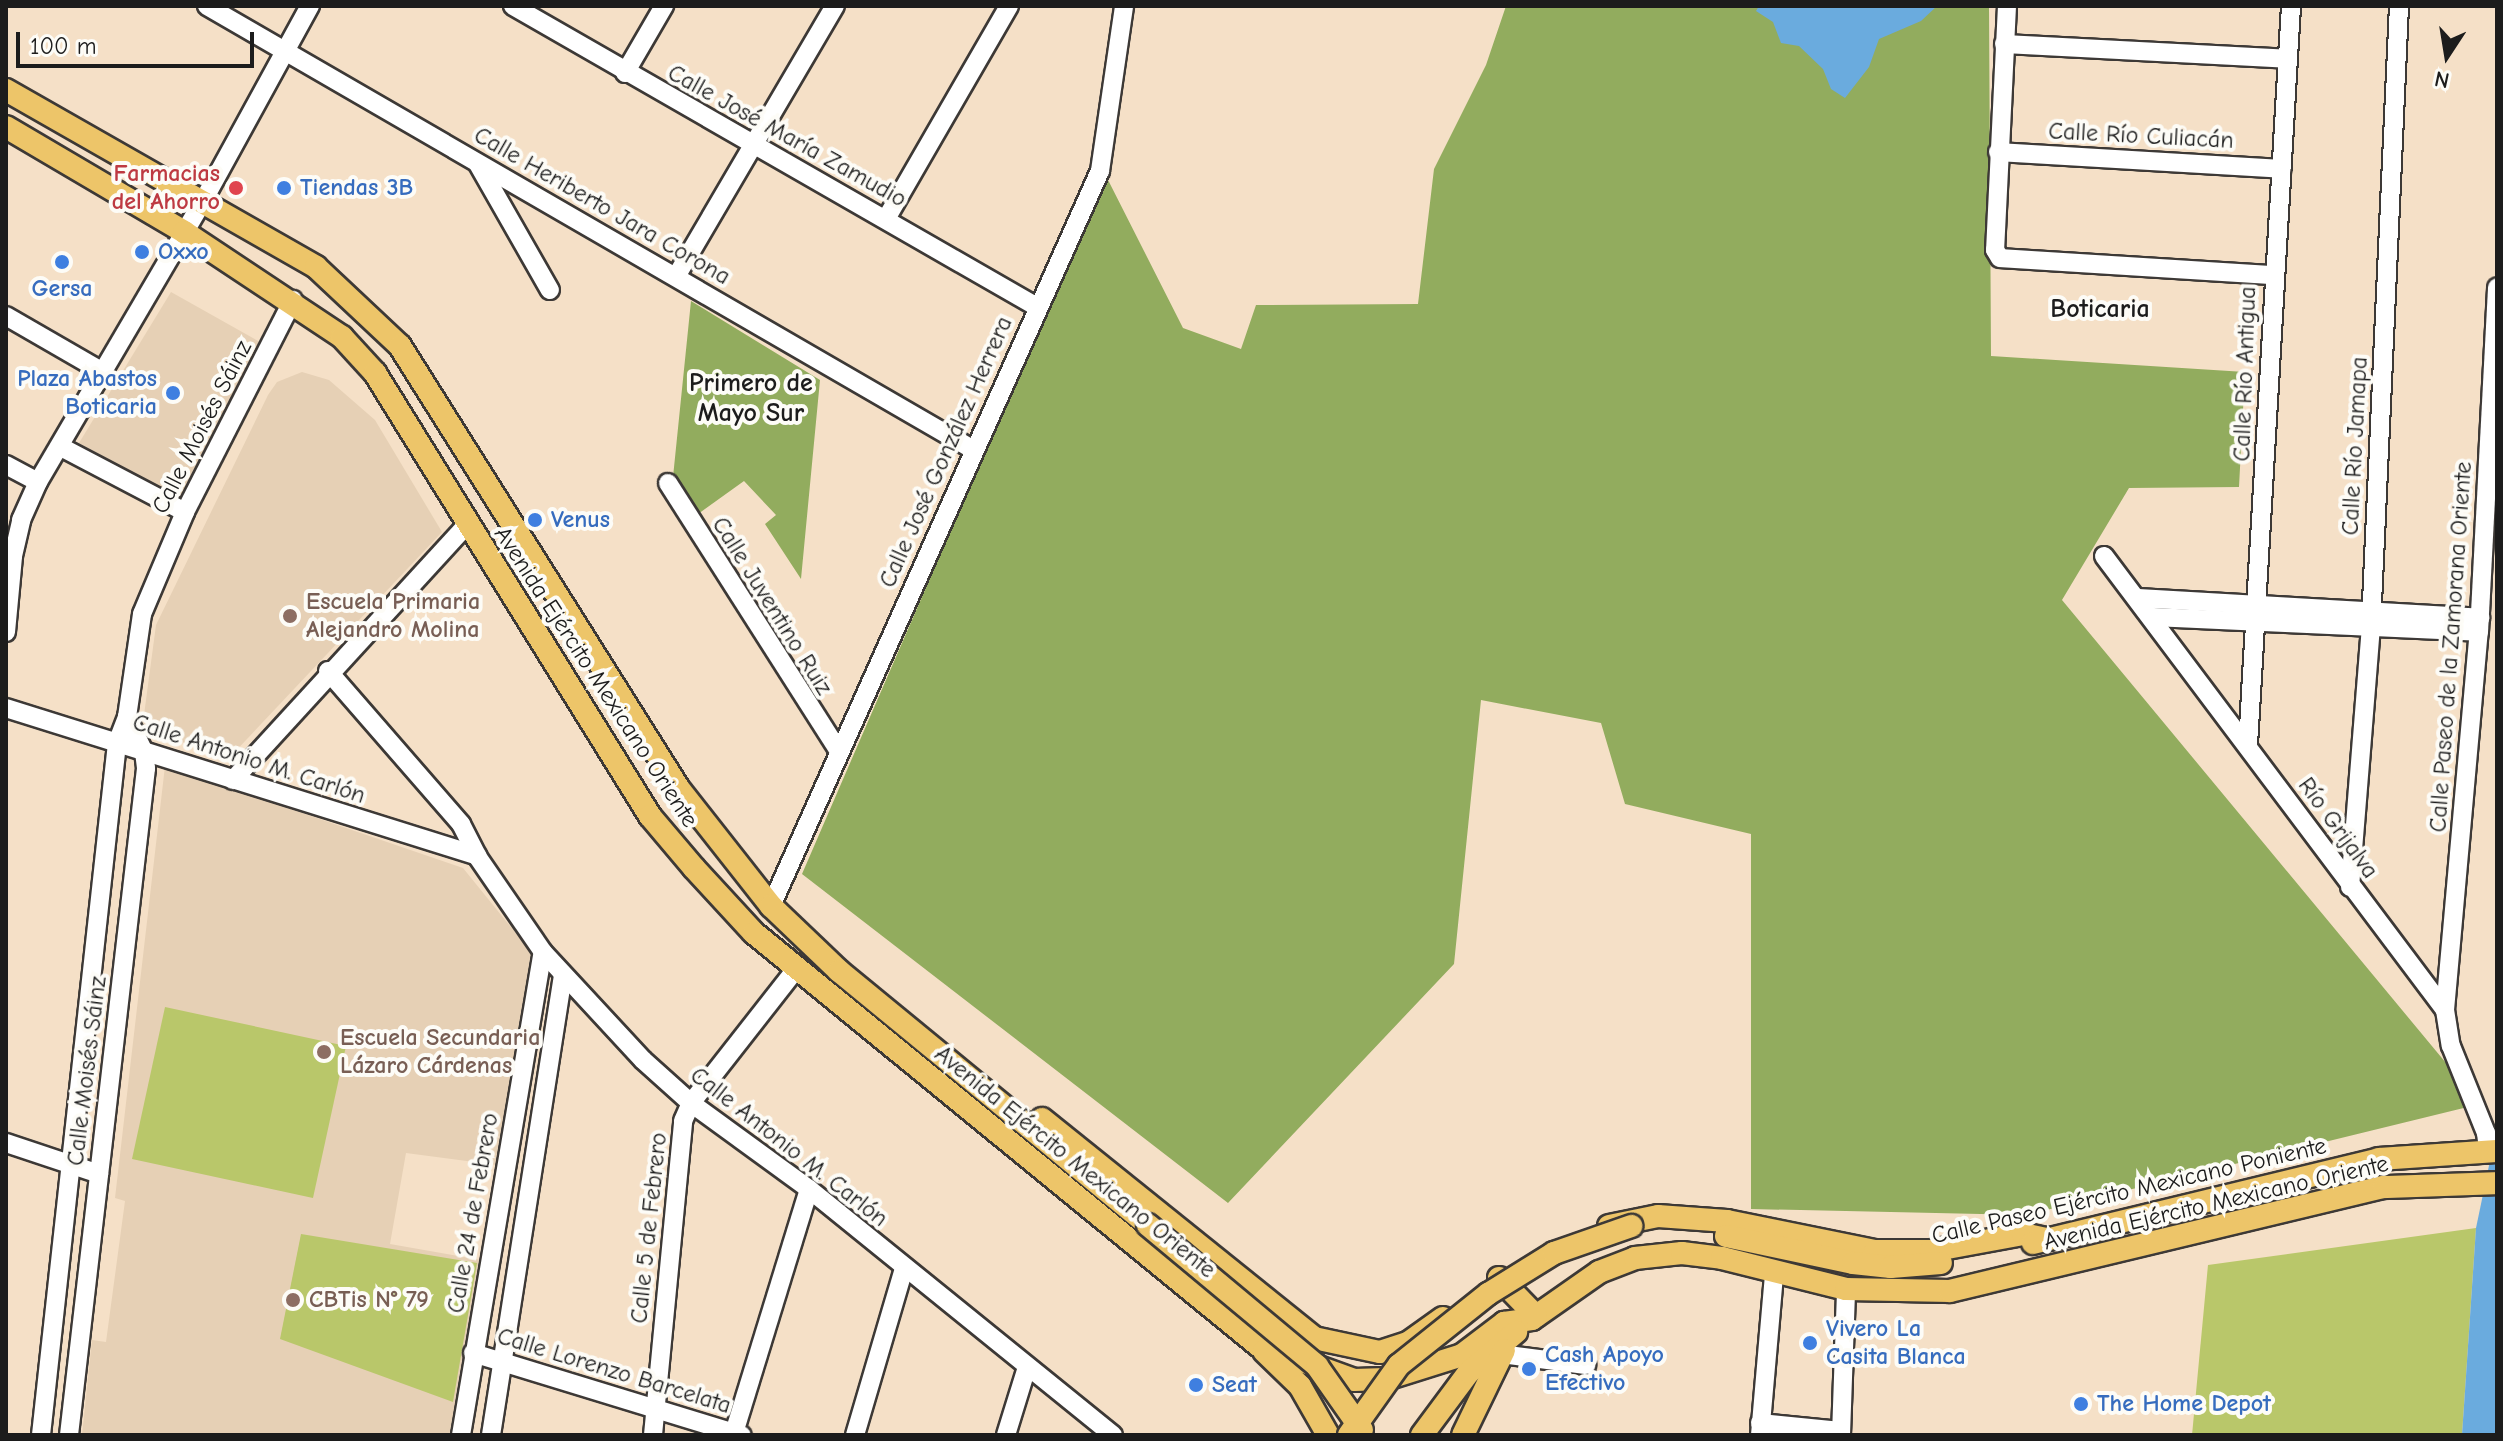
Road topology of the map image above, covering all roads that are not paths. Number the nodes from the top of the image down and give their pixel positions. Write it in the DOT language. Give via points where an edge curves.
graph roads {
  1 [pos="207,6"];
  2 [pos="310,6"];
  3 [pos="513,6"];
  4 [pos="664,6"];
  5 [pos="835,6"];
  6 [pos="1009,6"];
  7 [pos="1124,6"];
  8 [pos="2007,6"];
  9 [pos="2291,6"];
  10 [pos="2399,6"];
  11 [pos="2004,44"];
  12 [pos="284,50"];
  13 [pos="2288,59"];
  14 [pos="625,73"];
  15 [pos="6,90"];
  16 [pos="6,127"];
  17 [pos="754,144"];
  18 [pos="1998,152"];
  19 [pos="478,163"];
  20 [pos="2281,169"];
  21 [pos="202,203"];
  22 [pos="886,219"];
  23 [pos="184,232"];
  24 [pos="677,275"];
  25 [pos="2273,275"];
  26 [pos="2497,287"];
  27 [pos="550,290"];
  28 [pos="293,300"];
  29 [pos="1037,307"];
  30 [pos="6,316"];
  31 [pos="103,372"];
  32 [pos="61,447"];
  33 [pos="972,449"];
  34 [pos="6,465"];
  35 [pos="38,482"];
  36 [pos="668,483"];
  37 [pos="185,512"];
  38 [pos="467,525"];
  39 [pos="2104,556"];
  40 [pos="2138,598"];
  41 [pos="2259,613"];
  42 [pos="2153,617"];
  43 [pos="2371,618"];
  44 [pos="2480,625"];
  45 [pos="6,632"];
  46 [pos="328,671"];
  47 [pos="6,708"];
  48 [pos="127,717"];
  49 [pos="117,743"];
  50 [pos="2248,745"];
  51 [pos="839,751"];
  52 [pos="144,752"];
  53 [pos="233,780"];
  54 [pos="477,856"];
  55 [pos="2350,887"];
  56 [pos="771,906"];
  57 [pos="543,952"];
  58 [pos="797,968"];
  59 [pos="839,971"];
  60 [pos="563,976"];
  61 [pos="2445,1010"];
  62 [pos="691,1103"];
  63 [pos="6,1143"];
  64 [pos="2492,1150"];
  65 [pos="68,1163"];
  66 [pos="99,1174"];
  67 [pos="2497,1183"];
  68 [pos="809,1189"];
  69 [pos="2047,1239"];
  70 [pos="904,1268"];
  71 [pos="1774,1274"];
  72 [pos="1499,1278"];
  73 [pos="1846,1289"];
  74 [pos="1534,1318"];
  75 [pos="1258,1345"];
  76 [pos="473,1353"];
  77 [pos="1501,1354"];
  78 [pos="503,1360"];
  79 [pos="1586,1365"];
  80 [pos="1027,1367"];
  81 [pos="656,1407"];
  82 [pos="1760,1429"];
  83 [pos="1841,1433"];
  84 [pos="738,1434"];
  85 [pos="41,1435"];
  86 [pos="69,1435"];
  87 [pos="461,1435"];
  88 [pos="491,1435"];
  89 [pos="653,1435"];
  90 [pos="855,1435"];
  91 [pos="1006,1435"];
  92 [pos="1113,1435"];
  93 [pos="1328,1435"];
  94 [pos="1349,1435"];
  95 [pos="1364,1435"];
  96 [pos="1422,1435"];
  97 [pos="1463,1435"];
  1 -- 12 [label="street, Calle Heriberto Jara Corona"];
  2 -- 12 [label="street"];
  3 -- 14 [label="street, Calle José María Zamudio"];
  4 -- 14 [label="street"];
  5 -- 17 [label="street"];
  6 -- 22 [label="street"];
  7 -- 29 [label="street, Calle José González Herrera" via="1100,171"];
  8 -- 11 [label="street"];
  9 -- 13 [label="street, Calle Río Antigua"];
  10 -- 43 [label="street, Calle Río Jamapa"];
  11 -- 13 [label="street"];
  11 -- 18 [label="street"];
  12 -- 19 [label="street, Calle Heriberto Jara Corona"];
  12 -- 21 [label="street"];
  13 -- 20 [label="street, Calle Río Antigua"];
  14 -- 17 [label="street, Calle José María Zamudio"];
  15 -- 21 [label="main road, Avenida Ejército Mexicano Oriente"];
  16 -- 23 [label="main road, Avenida Ejército Mexicano Oriente"];
  17 -- 22 [label="street, Calle José María Zamudio"];
  17 -- 24 [label="street"];
  18 -- 20 [label="street, Calle Río Culiacán"];
  18 -- 25 [label="street" via="1995,250 2000,258"];
  19 -- 24 [label="street, Calle Heriberto Jara Corona"];
  19 -- 27 [label="street"];
  20 -- 25 [label="street, Calle Río Antigua"];
  21 -- 23 [label="street"];
  21 -- 56 [label="main road, Avenida Ejército Mexicano Oriente" via="316,267 400,346 679,789"];
  22 -- 29 [label="street, Calle José María Zamudio"];
  23 -- 28 [label="main road, Avenida Ejército Mexicano Oriente"];
  23 -- 31 [label="street"];
  24 -- 33 [label="street, Calle Heriberto Jara Corona"];
  25 -- 41 [label="street, Calle Río Antigua"];
  26 -- 44 [label="street, Calle Paseo de la Zamorana Oriente"];
  28 -- 37 [label="street, Calle Moisés Sáinz"];
  28 -- 38 [label="main road, Avenida Ejército Mexicano Oriente" via="342,337 375,373"];
  29 -- 33 [label="street, Calle José González Herrera"];
  30 -- 31 [label="street"];
  31 -- 32 [label="street"];
  32 -- 35 [label="street"];
  32 -- 37 [label="street"];
  33 -- 51 [label="street, Calle José González Herrera"];
  34 -- 35 [label="street"];
  35 -- 45 [label="street" via="13,556"];
  36 -- 51 [label="street, Calle Juventino Ruiz"];
  37 -- 48 [label="street, Calle Moisés Sáinz" via="142,614"];
  38 -- 46 [label="street"];
  38 -- 58 [label="main road, Avenida Ejército Mexicano Oriente" via="650,816 754,933"];
  39 -- 40 [label="street, Río Grijalva"];
  40 -- 41 [label="street"];
  40 -- 42 [label="street, Río Grijalva"];
  41 -- 42 [label="street"];
  41 -- 43 [label="street"];
  41 -- 50 [label="street, Calle Río Antigua"];
  42 -- 50 [label="street, Río Grijalva"];
  43 -- 44 [label="street"];
  43 -- 55 [label="street, Calle Río Jamapa"];
  44 -- 61 [label="street, Calle Paseo de la Zamorana Oriente"];
  46 -- 53 [label="street"];
  46 -- 54 [label="street, Calle Antonio M. Carlón" via="461,824"];
  47 -- 49 [label="street, Calle Antonio M. Carlón"];
  48 -- 49 [label="street, Calle Moisés Sáinz"];
  48 -- 52 [label="street"];
  49 -- 52 [label="street, Calle Antonio M. Carlón"];
  49 -- 65 [label="street, Calle Moisés Sáinz"];
  50 -- 55 [label="street, Río Grijalva"];
  51 -- 56 [label="street, Calle José González Herrera"];
  52 -- 53 [label="street, Calle Antonio M. Carlón"];
  52 -- 66 [label="street, Calle Moisés Sáinz"];
  53 -- 54 [label="street, Calle Antonio M. Carlón"];
  54 -- 57 [label="street, Calle Antonio M. Carlón"];
  55 -- 61 [label="street, Río Grijalva"];
  56 -- 59 [label="main road, Avenida Ejército Mexicano Oriente"];
  57 -- 60 [label="street, Calle Antonio M. Carlón"];
  57 -- 76 [label="street, Calle 24 de Febrero"];
  58 -- 62 [label="street, Calle 5 de Febrero"];
  58 -- 75 [label="main road, Avenida Ejército Mexicano Oriente"];
  59 -- 72 [label="main road, Avenida Ejército Mexicano Oriente" via="859,977 1314,1338 1355,1351 1380,1352 1408,1343"];
  59 -- 95 [label="main road, Avenida Ejército Mexicano Oriente, bridge" via="1317,1366"];
  60 -- 62 [label="street, Calle Antonio M. Carlón"];
  60 -- 78 [label="street, Calle 24 de Febrero"];
  61 -- 64 [label="street, Río Grijalva" via="2451,1046"];
  62 -- 68 [label="street, Calle Antonio M. Carlón"];
  62 -- 81 [label="street, Calle 5 de Febrero" via="679,1143"];
  63 -- 65 [label="street"];
  64 -- 69 [label="main road, Calle Paseo Ejército Mexicano Poniente" via="2379,1159"];
  65 -- 66 [label="street"];
  65 -- 85 [label="street, Calle Moisés Sáinz"];
  66 -- 86 [label="street, Calle Moisés Sáinz"];
  67 -- 73 [label="main road, Avenida Ejército Mexicano Oriente" via="2384,1187 1981,1286 1897,1293"];
  68 -- 70 [label="street, Calle Antonio M. Carlón"];
  68 -- 84 [label="street"];
  69 -- 72 [label="main road" via="2023,1234 1931,1251 1875,1251 1727,1221 1637,1217 1535,1255"];
  69 -- 94 [label="main road, Calle Paseo Ejército Mexicano Poniente, bridge" via="1952,1261 1891,1267 1701,1230 1631,1226 1554,1253 1476,1303 1399,1365"];
  70 -- 80 [label="street, Calle Antonio M. Carlón"];
  70 -- 90 [label="street"];
  71 -- 73 [label="main road, Avenida Ejército Mexicano Oriente"];
  71 -- 74 [label="main road, Avenida Ejército Mexicano Oriente" via="1709,1256 1635,1258 1599,1272"];
  71 -- 82 [label="street"];
  72 -- 74 [label="main road"];
  73 -- 83 [label="street"];
  74 -- 75 [label="main road, Avenida Ejército Mexicano Oriente" via="1504,1323 1462,1355 1386,1379 1354,1380"];
  74 -- 77 [label="main road"];
  74 -- 96 [label="main road" via="1469,1372"];
  75 -- 93 [label="main road" via="1300,1386"];
  76 -- 78 [label="street, Calle Lorenzo Barcelata"];
  76 -- 87 [label="street, Calle 24 de Febrero"];
  77 -- 79 [label="street"];
  77 -- 97 [label="main road"];
  78 -- 81 [label="street, Calle Lorenzo Barcelata"];
  78 -- 88 [label="street, Calle 24 de Febrero"];
  80 -- 91 [label="street"];
  80 -- 92 [label="street, Calle Antonio M. Carlón"];
  81 -- 84 [label="street, Calle Lorenzo Barcelata"];
  81 -- 89 [label="street, Calle 5 de Febrero"];
  82 -- 83 [label="street"];
}
